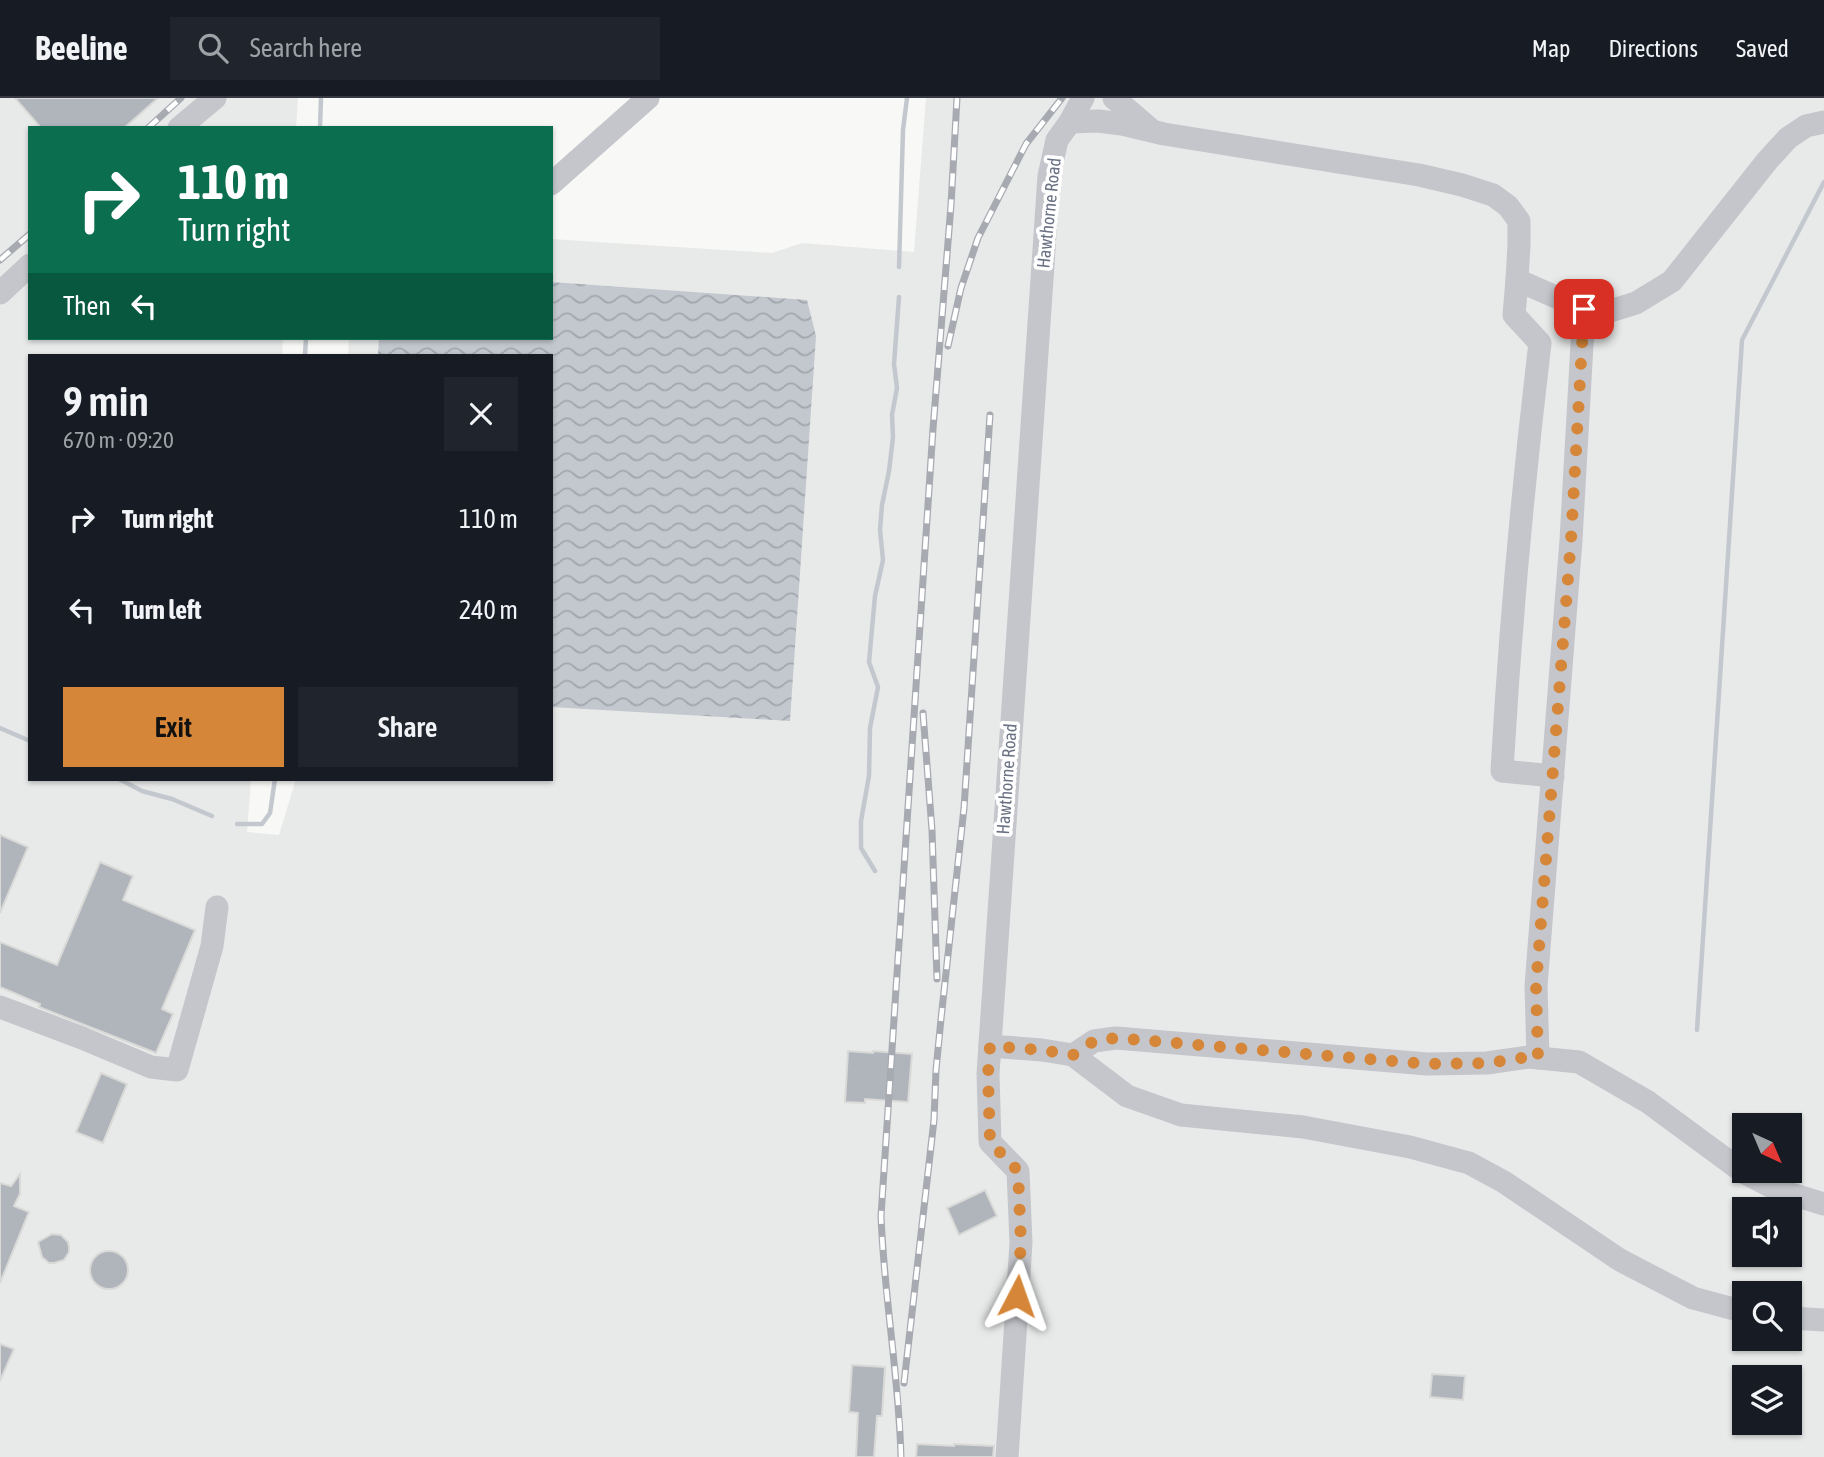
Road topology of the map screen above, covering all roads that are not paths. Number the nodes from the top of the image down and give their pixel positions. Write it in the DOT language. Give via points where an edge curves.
graph roads {
  1 [pos="215,98"];
  2 [pos="648,98"];
  3 [pos="1083,98"];
  4 [pos="1114,98"];
  5 [pos="1070,122"];
  6 [pos="1824,122"];
  7 [pos="181,126"];
  8 [pos="1153,131"];
  9 [pos="553,182"];
  10 [pos="28,267"];
  11 [pos="1517,280"];
  12 [pos="0,293"];
  13 [pos="1584,309"];
  14 [pos="1553,776"];
  15 [pos="217,906"];
  16 [pos="0,1007"];
  17 [pos="990,1046"];
  18 [pos="1073,1055"];
  19 [pos="1538,1058"];
  20 [pos="1824,1204"];
  21 [pos="1732,1308"];
  22 [pos="1802,1319"];
  23 [pos="1824,1320"];
  24 [pos="1007,1457"];
  1 -- 7 [label="street"];
  2 -- 9 [label="street"];
  3 -- 5 [label="street, Hawthorne Road"];
  4 -- 8 [label="street"];
  5 -- 8 [label="street" via="1098,121"];
  5 -- 17 [label="street, Hawthorne Road" via="1057,140 1049,176"];
  6 -- 13 [label="street" via="1805,125 1788,138 1672,281 1636,303 1597,315"];
  8 -- 11 [label="street" via="1419,175 1493,195 1508,205 1519,221"];
  10 -- 12 [label="street"];
  11 -- 13 [label="street"];
  11 -- 14 [label="street" via="1514,315 1540,343 1502,771"];
  13 -- 14 [label="street"];
  14 -- 19 [label="street" via="1536,986"];
  15 -- 16 [label="street" via="212,946 177,1070 151,1067"];
  17 -- 18 [label="street"];
  17 -- 24 [label="street, Hawthorne Road" via="990,1142 1018,1171 1021,1243"];
  18 -- 19 [label="street" via="1094,1041 1116,1038 1427,1064"];
  18 -- 21 [label="street" via="1127,1096 1181,1115 1303,1128 1469,1163 1620,1260 1693,1298"];
  19 -- 20 [label="street" via="1579,1062 1648,1102 1743,1172 1778,1190"];
  22 -- 23 [label="street"];
}
